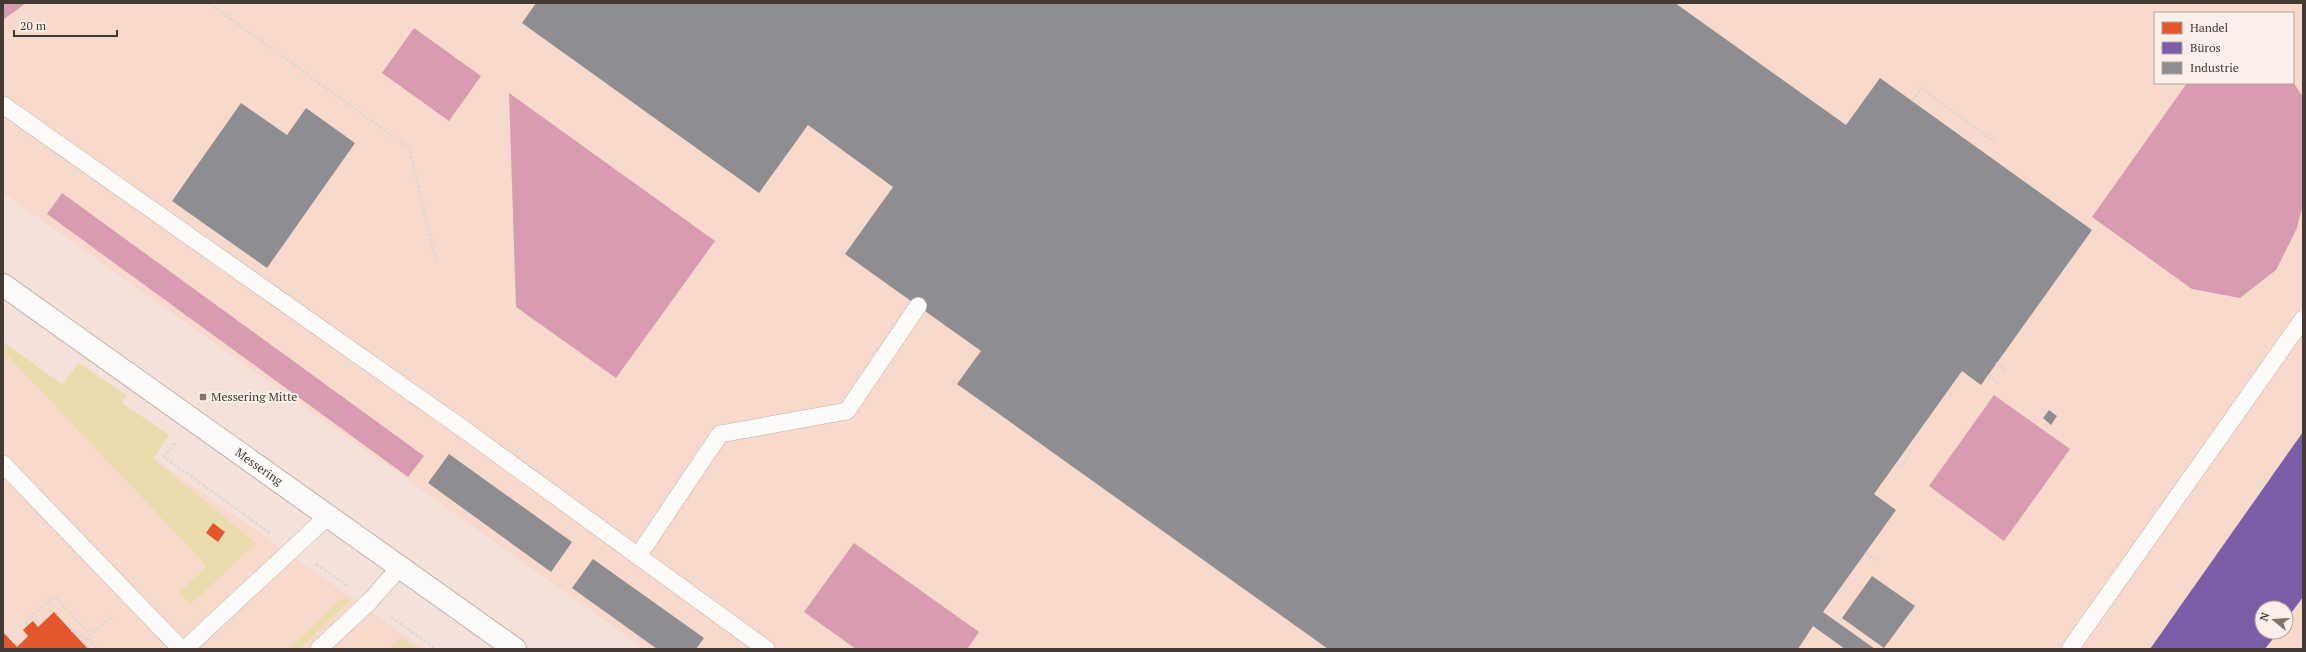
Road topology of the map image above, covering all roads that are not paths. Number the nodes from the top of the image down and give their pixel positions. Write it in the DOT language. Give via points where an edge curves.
graph roads {
  1 [pos="3,105"];
  2 [pos="3,285"];
  3 [pos="918,306"];
  4 [pos="2303,319"];
  5 [pos="3,464"];
  6 [pos="328,516"];
  7 [pos="638,556"];
  8 [pos="400,567"];
  9 [pos="181,649"];
  10 [pos="185,649"];
  11 [pos="319,649"];
  12 [pos="515,649"];
  13 [pos="766,649"];
  14 [pos="2070,649"];
  1 -- 7 [label="lane" via="462,428"];
  2 -- 6 [label="street, Messering"];
  3 -- 7 [label="lane" via="847,411 720,434"];
  4 -- 14 [label="lane"];
  5 -- 9 [label="lane"];
  6 -- 8 [label="street, Messering"];
  6 -- 10 [label="lane"];
  7 -- 13 [label="lane"];
  8 -- 11 [label="lane" via="370,601"];
  8 -- 12 [label="street, Messering"];
}
